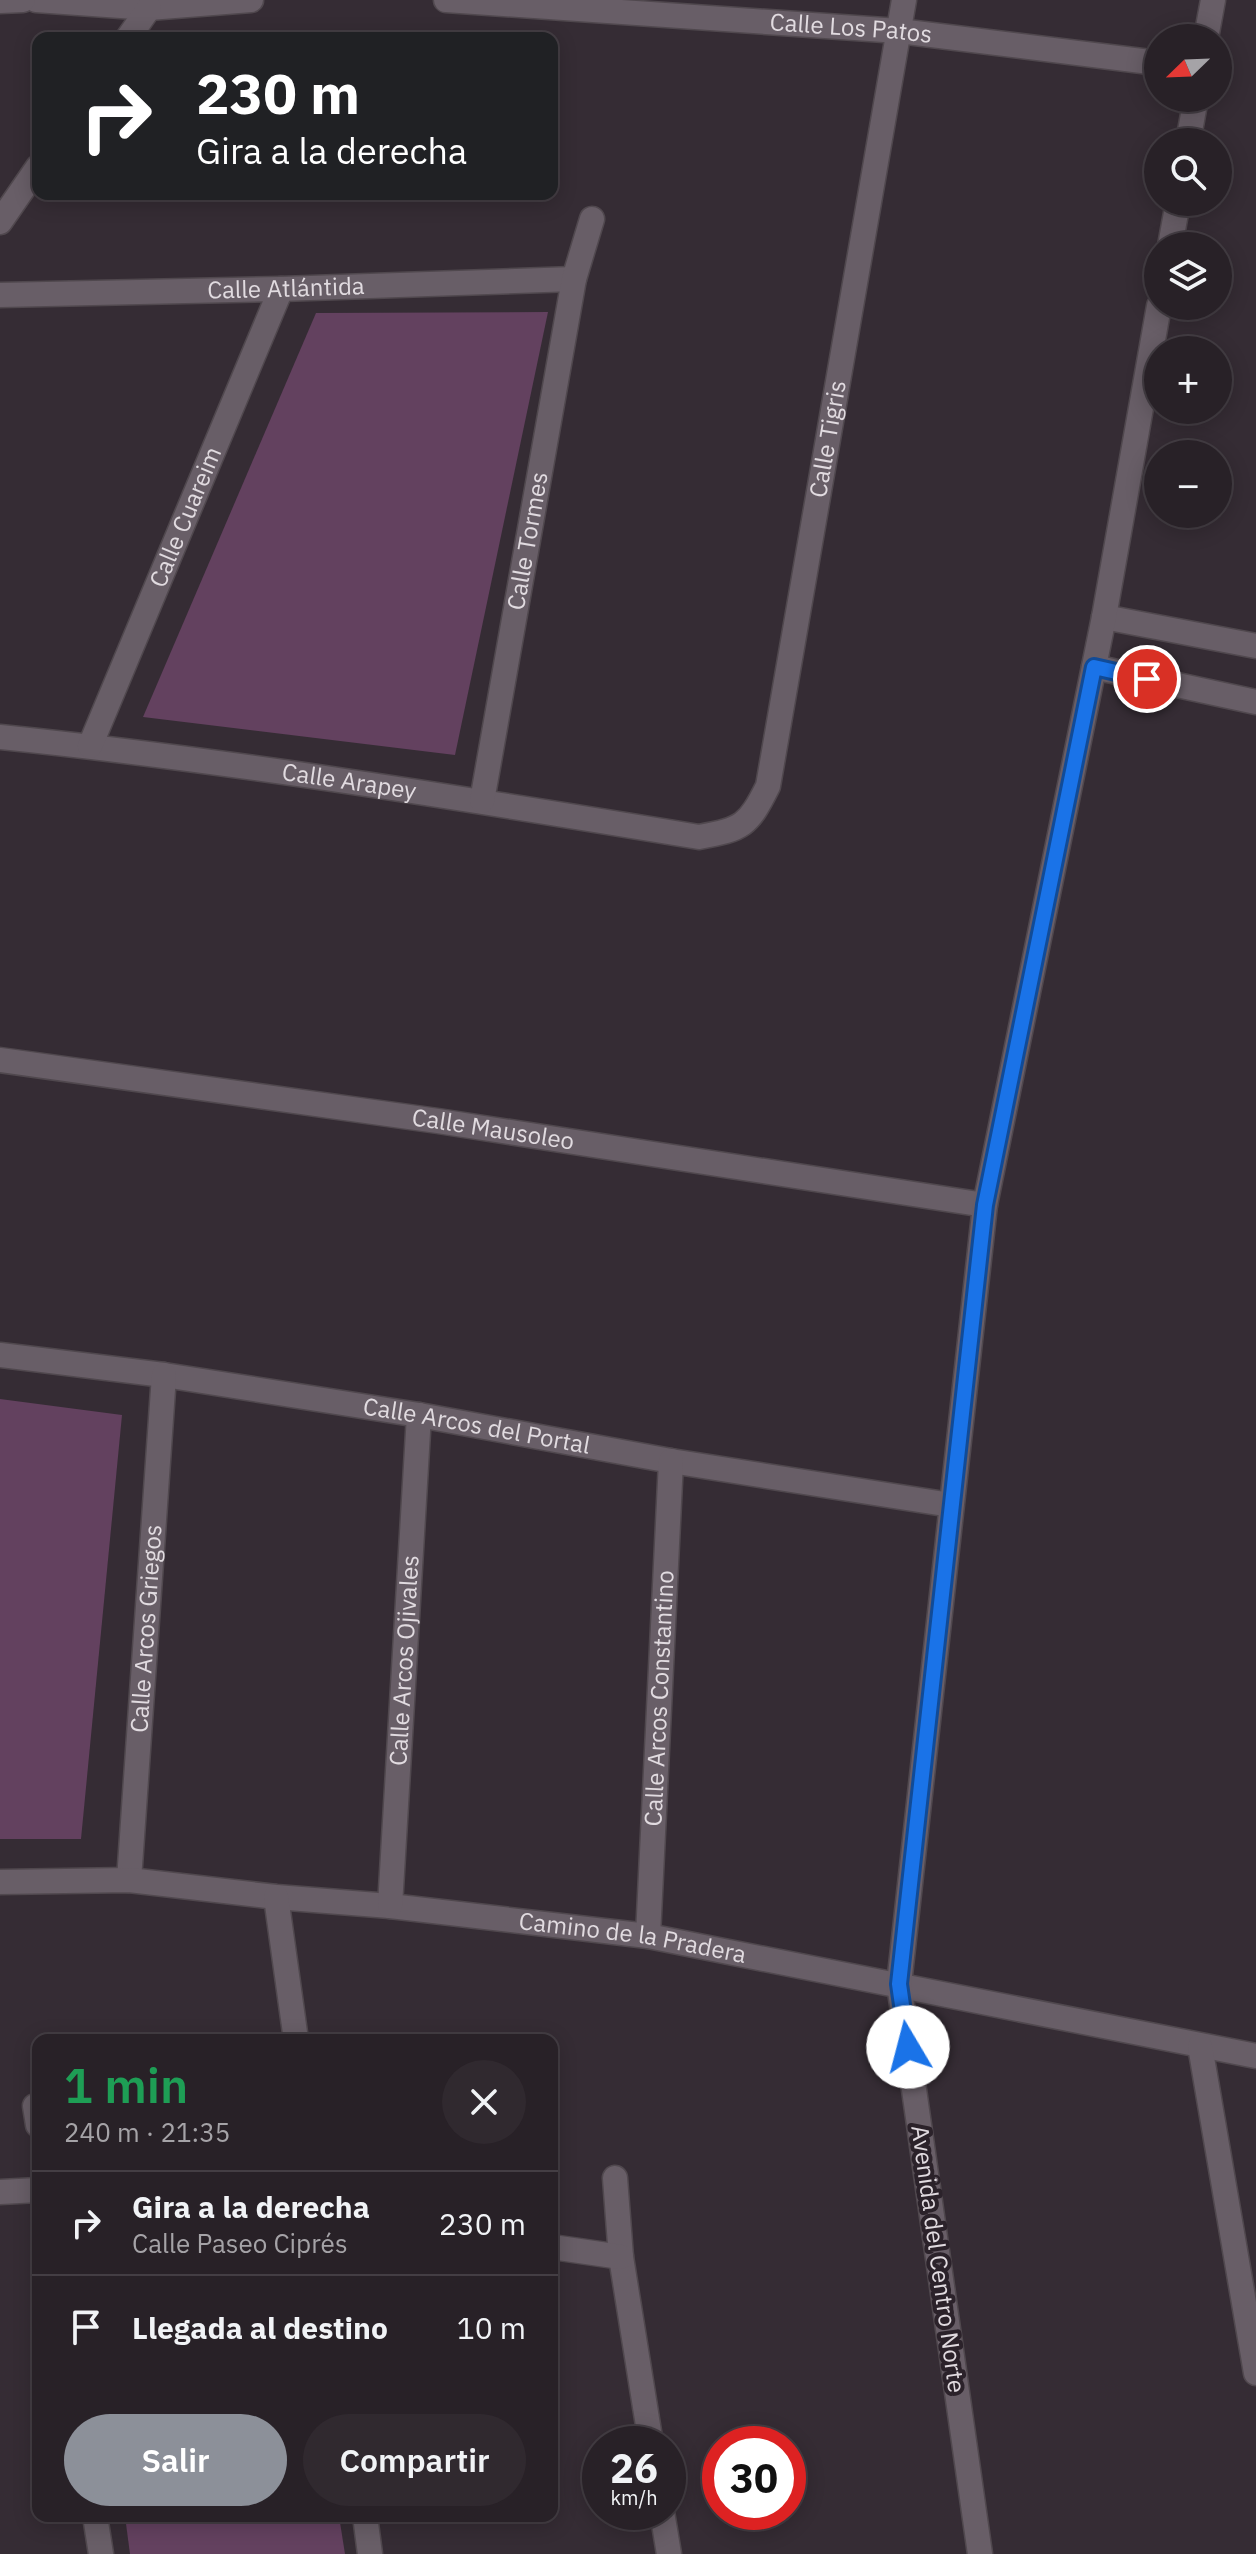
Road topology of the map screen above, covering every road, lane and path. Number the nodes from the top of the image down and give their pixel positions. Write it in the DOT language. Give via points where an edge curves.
graph roads {
  1 [pos="23,0"];
  2 [pos="36,0"];
  3 [pos="251,0"];
  4 [pos="446,0"];
  5 [pos="904,0"];
  6 [pos="1213,0"];
  7 [pos="0,1"];
  8 [pos="149,8"];
  9 [pos="1209,24"];
  10 [pos="899,31"];
  11 [pos="132,32"];
  12 [pos="1144,61"];
  13 [pos="32,176"];
  14 [pos="592,219"];
  15 [pos="0,222"];
  16 [pos="574,279"];
  17 [pos="281,289"];
  18 [pos="0,295"];
  19 [pos="1157,320"];
  20 [pos="1104,617"];
  21 [pos="1256,646"];
  22 [pos="1094,667"];
  23 [pos="1256,702"];
  24 [pos="0,737"];
  25 [pos="90,746"];
  26 [pos="482,801"];
  27 [pos="699,837"];
  28 [pos="0,1060"];
  29 [pos="985,1205"];
  30 [pos="0,1355"];
  31 [pos="164,1375"];
  32 [pos="419,1415"];
  33 [pos="671,1461"];
  34 [pos="951,1505"];
  35 [pos="129,1880"];
  36 [pos="0,1882"];
  37 [pos="276,1897"];
  38 [pos="390,1906"];
  39 [pos="648,1936"];
  40 [pos="899,1984"];
  41 [pos="295,2034"];
  42 [pos="1200,2046"];
  43 [pos="1256,2056"];
  44 [pos="615,2178"];
  45 [pos="32,2190"];
  46 [pos="0,2192"];
  47 [pos="558,2248"];
  48 [pos="621,2257"];
  49 [pos="1256,2373"];
  50 [pos="648,2426"];
  51 [pos="96,2522"];
  52 [pos="366,2522"];
  53 [pos="665,2530"];
  54 [pos="101,2554"];
  55 [pos="370,2554"];
  56 [pos="669,2554"];
  57 [pos="980,2554"];
  1 -- 7 [label="street"];
  2 -- 8 [label="street"];
  3 -- 8 [label="street"];
  4 -- 10 [label="street, Calle Los Patos"];
  5 -- 10 [label="street, Calle Tigris"];
  6 -- 9 [label="street"];
  8 -- 11 [label="street"];
  10 -- 12 [label="street, Calle Los Patos"];
  10 -- 27 [label="street, Calle Tigris" via="768,786 753,815 730,831"];
  13 -- 15 [label="street"];
  14 -- 16 [label="street, Calle Tormes"];
  16 -- 17 [label="street, Calle Atlántida"];
  16 -- 26 [label="street, Calle Tormes"];
  17 -- 18 [label="street, Calle Atlántida"];
  17 -- 25 [label="street, Calle Cuareim"];
  19 -- 20 [label="street, Avenida del Centro Norte"];
  20 -- 21 [label="street"];
  20 -- 22 [label="street, Avenida del Centro Norte"];
  22 -- 23 [label="street"];
  22 -- 29 [label="street, Avenida del Centro Norte"];
  24 -- 25 [label="street, Calle Arapey"];
  25 -- 26 [label="street, Calle Arapey"];
  26 -- 27 [label="street, Calle Arapey"];
  28 -- 29 [label="street, Calle Mausoleo"];
  29 -- 34 [label="street, Avenida del Centro Norte"];
  30 -- 31 [label="street, Calle Arcos del Portal"];
  31 -- 32 [label="street, Calle Arcos del Portal"];
  31 -- 35 [label="street, Calle Arcos Griegos"];
  32 -- 33 [label="street, Calle Arcos del Portal"];
  32 -- 38 [label="street, Calle Arcos Ojivales"];
  33 -- 34 [label="street, Calle Arcos del Portal"];
  33 -- 39 [label="street, Calle Arcos Constantino"];
  34 -- 40 [label="street, Avenida del Centro Norte"];
  35 -- 36 [label="street, Camino de la Pradera"];
  35 -- 37 [label="street, Camino de la Pradera"];
  37 -- 38 [label="street, Camino de la Pradera"];
  37 -- 41 [label="street"];
  38 -- 39 [label="street, Camino de la Pradera"];
  39 -- 40 [label="street, Camino de la Pradera"];
  40 -- 42 [label="street, Camino de la Pradera"];
  40 -- 57 [label="street, Avenida del Centro Norte"];
  42 -- 43 [label="street, Camino de la Pradera"];
  42 -- 49 [label="street"];
  44 -- 48 [label="street"];
  45 -- 46 [label="street"];
  47 -- 48 [label="street"];
  48 -- 50 [label="street"];
  51 -- 54 [label="street"];
  52 -- 55 [label="street"];
  53 -- 56 [label="street"];
}
